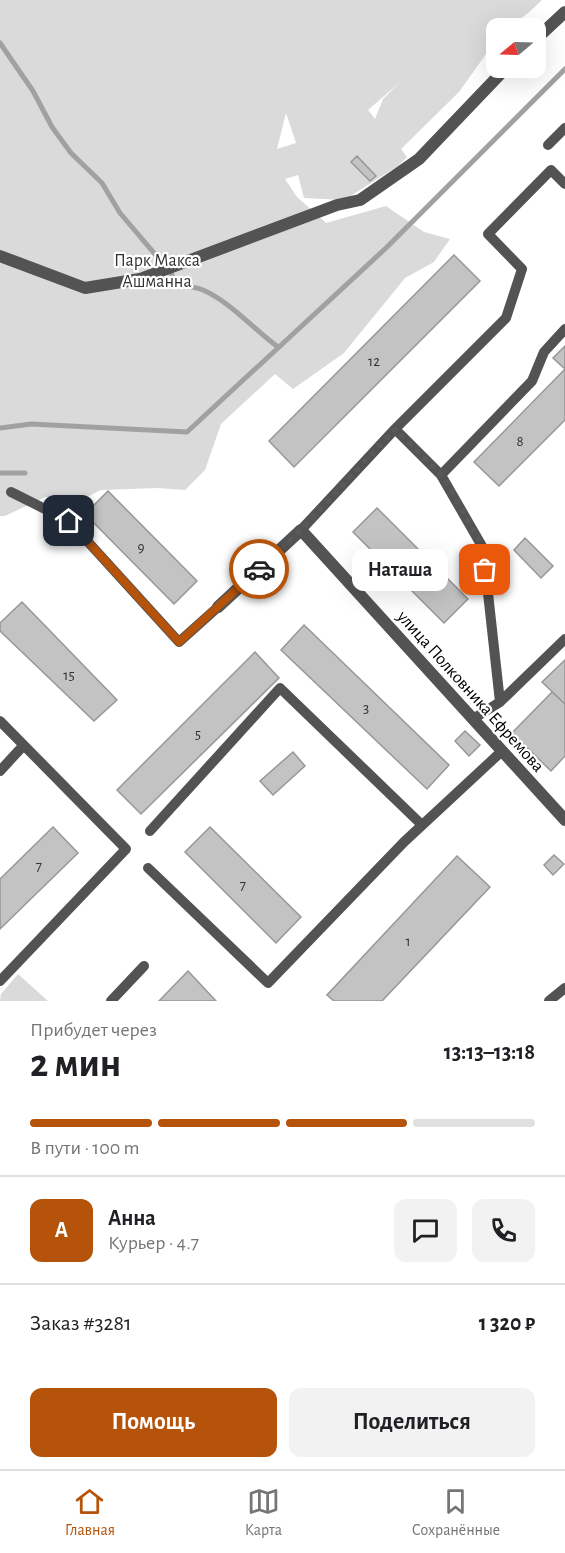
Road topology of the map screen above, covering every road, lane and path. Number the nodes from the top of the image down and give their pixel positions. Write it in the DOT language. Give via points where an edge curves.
graph roads {
  1 [pos="565,12"];
  2 [pos="546,30"];
  3 [pos="496,78"];
  4 [pos="565,128"];
  5 [pos="548,145"];
  6 [pos="565,184"];
  7 [pos="0,255"];
  8 [pos="565,329"];
  9 [pos="395,429"];
  10 [pos="441,475"];
  11 [pos="11,492"];
  12 [pos="301,530"];
  13 [pos="218,607"];
  14 [pos="565,639"];
  15 [pos="500,702"];
  16 [pos="473,719"];
  17 [pos="0,721"];
  18 [pos="23,746"];
  19 [pos="502,751"];
  20 [pos="0,771"];
  21 [pos="565,820"];
  22 [pos="422,825"];
  23 [pos="150,831"];
  24 [pos="147,868"];
  25 [pos="144,966"];
  26 [pos="0,981"];
  27 [pos="565,988"];
  28 [pos="111,1001"];
  29 [pos="549,1001"];
  1 -- 2 [label="street"];
  3 -- 7 [label="street" via="419,159 360,200 336,205 140,279 85,288"];
  4 -- 5 [label="lane"];
  6 -- 9 [label="lane" via="551,170 488,234 522,269 506,318"];
  8 -- 10 [label="lane" via="544,352 532,381"];
  9 -- 10 [label="lane"];
  9 -- 12 [label="lane"];
  10 -- 15 [label="lane" via="483,548"];
  11 -- 13 [label="lane" via="69,521 179,642"];
  12 -- 13 [label="street"];
  12 -- 16 [label="street, улица Полковника Ефремова"];
  14 -- 15 [label="lane"];
  15 -- 16 [label="lane"];
  16 -- 19 [label="street, улица Полковника Ефремова"];
  17 -- 18 [label="lane"];
  18 -- 20 [label="lane"];
  18 -- 26 [label="lane" via="126,849"];
  19 -- 21 [label="street, улица Полковника Ефремова"];
  19 -- 22 [label="lane"];
  22 -- 23 [label="lane" via="280,688"];
  22 -- 24 [label="lane" via="268,983"];
  25 -- 28 [label="lane"];
  27 -- 29 [label="lane"];
}
